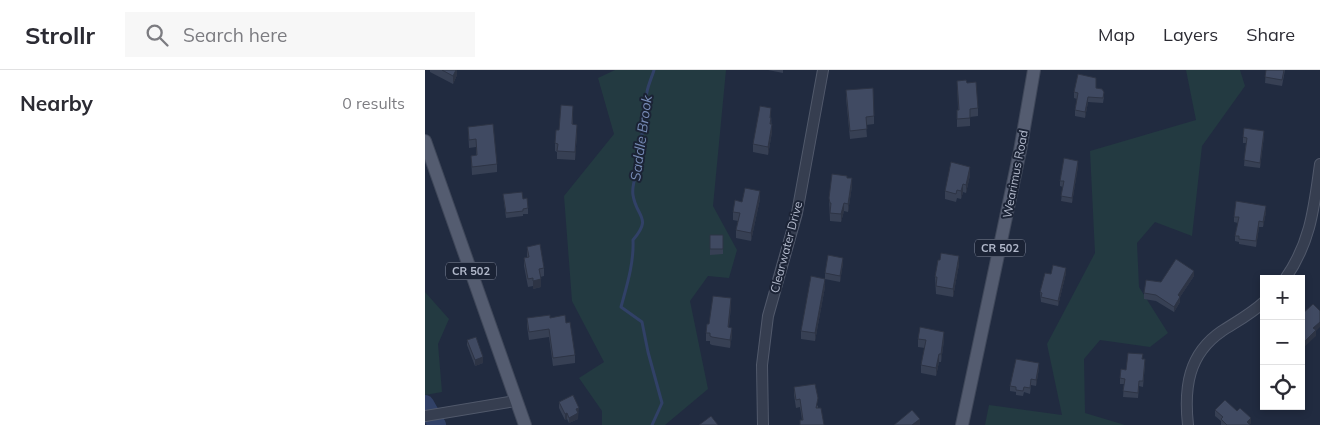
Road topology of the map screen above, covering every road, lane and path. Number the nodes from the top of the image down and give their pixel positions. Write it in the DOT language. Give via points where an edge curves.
graph roads {
  1 [pos="823,70"];
  2 [pos="1034,70"];
  3 [pos="425,142"];
  4 [pos="1320,164"];
  5 [pos="1287,275"];
  6 [pos="1260,305"];
  7 [pos="515,401"];
  8 [pos="425,416"];
  9 [pos="525,425"];
  10 [pos="763,425"];
  11 [pos="963,425"];
  12 [pos="1188,425"];
  1 -- 10 [label="street, Clearwater Drive" via="797,213 768,316 762,365"];
  2 -- 11 [label="main road, Wearimus Road / CR 502" via="1021,151"];
  3 -- 7 [label="main road, CR 502"];
  4 -- 5 [label="street" via="1313,216 1301,252"];
  6 -- 12 [label="street" via="1221,332 1201,352 1187,388"];
  7 -- 8 [label="street"];
  7 -- 9 [label="main road, CR 502"];
}
